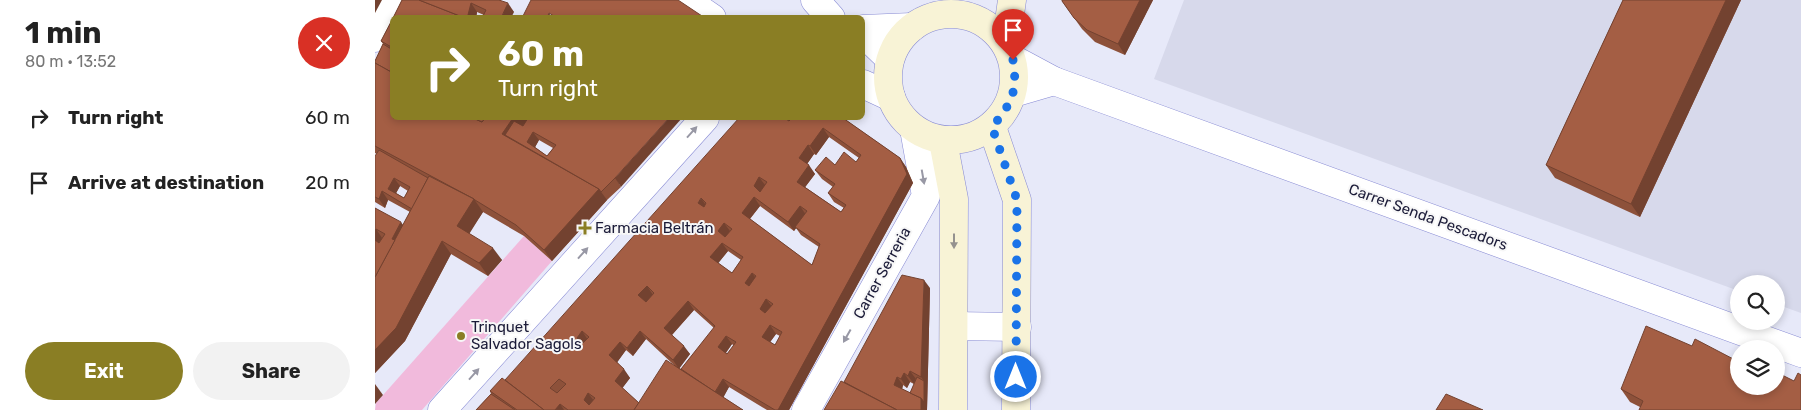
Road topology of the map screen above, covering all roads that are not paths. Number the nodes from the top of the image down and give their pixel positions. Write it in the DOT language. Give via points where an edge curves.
graph roads {
  1 [pos="394,0"];
  2 [pos="686,0"];
  3 [pos="815,0"];
  4 [pos="1012,0"];
  5 [pos="946,7"];
  6 [pos="708,15"];
  7 [pos="828,15"];
  8 [pos="912,28"];
  9 [pos="865,29"];
  10 [pos="865,35"];
  11 [pos="375,38"];
  12 [pos="1009,51"];
  13 [pos="890,59"];
  14 [pos="1054,81"];
  15 [pos="865,85"];
  16 [pos="1013,93"];
  17 [pos="891,98"];
  18 [pos="703,120"];
  19 [pos="992,127"];
  20 [pos="914,129"];
  21 [pos="943,141"];
  22 [pos="953,326"];
  23 [pos="1017,327"];
  24 [pos="1801,353"];
  25 [pos="442,410"];
  26 [pos="806,410"];
  27 [pos="953,410"];
  28 [pos="1016,410"];
  1 -- 11 [label="street"];
  2 -- 6 [label="street"];
  3 -- 7 [label="street"];
  4 -- 12 [label="main road"];
  5 -- 8 [label="main road"];
  5 -- 12 [label="main road" via="979,20 994,30"];
  8 -- 9 [label="street"];
  8 -- 13 [label="main road" via="898,42"];
  10 -- 13 [label="street"];
  12 -- 14 [label="street, Carrer Senda Pescadors"];
  12 -- 16 [label="main road" via="1015,76"];
  13 -- 17 [label="main road"];
  14 -- 16 [label="street"];
  14 -- 24 [label="street, Carrer Senda Pescadors"];
  15 -- 17 [label="street"];
  16 -- 19 [label="main road" via="1005,112"];
  17 -- 20 [label="main road" via="900,115"];
  25 -- 18 [label="street, one-way"];
  19 -- 21 [label="main road" via="977,136"];
  19 -- 23 [label="main road" via="1017,200"];
  20 -- 21 [label="main road"];
  20 -- 26 [label="street, Carrer Serreria, one-way" via="926,196"];
  21 -- 22 [label="main road, one-way" via="954,199"];
  22 -- 23 [label="street"];
  22 -- 27 [label="main road"];
  23 -- 28 [label="main road"];
}
